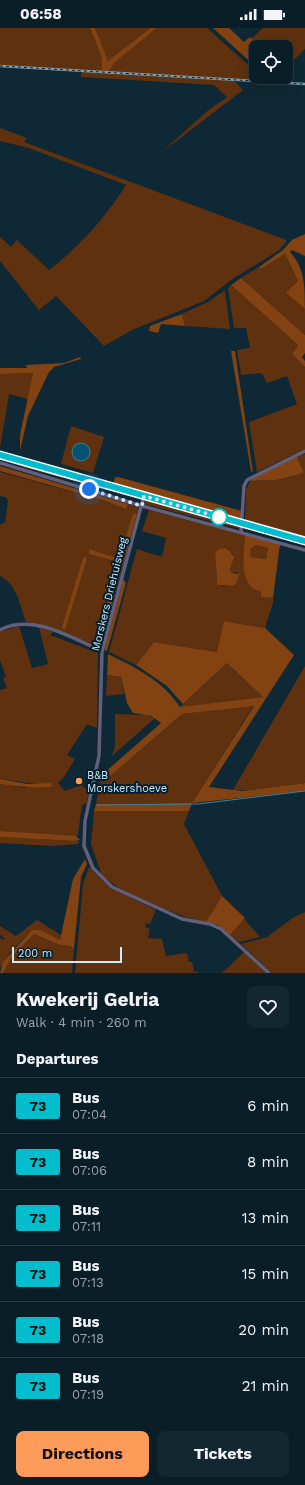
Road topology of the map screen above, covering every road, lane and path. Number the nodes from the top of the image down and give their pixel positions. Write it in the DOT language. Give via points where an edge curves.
graph roads {
  1 [pos="305,451"];
  2 [pos="0,455"];
  3 [pos="0,463"];
  4 [pos="144,496"];
  5 [pos="142,506"];
  6 [pos="242,523"];
  7 [pos="241,532"];
  8 [pos="305,541"];
  9 [pos="305,550"];
  10 [pos="0,630"];
  11 [pos="102,651"];
  12 [pos="269,973"];
  1 -- 6 [label="street" via="247,480 244,486"];
  2 -- 4 [label="main road"];
  3 -- 5 [label="street"];
  4 -- 5 [label="street, Morskers Driehuisweg"];
  4 -- 6 [label="main road"];
  5 -- 7 [label="street"];
  5 -- 11 [label="street, Morskers Driehuisweg"];
  6 -- 7 [label="street"];
  6 -- 8 [label="main road"];
  7 -- 9 [label="street"];
  10 -- 11 [label="street" via="18,624 34,624"];
  11 -- 12 [label="street, Morskers Driehuisweg" via="99,756 83,838 89,863 96,874 112,887 182,919 210,924 221,929"];
}
